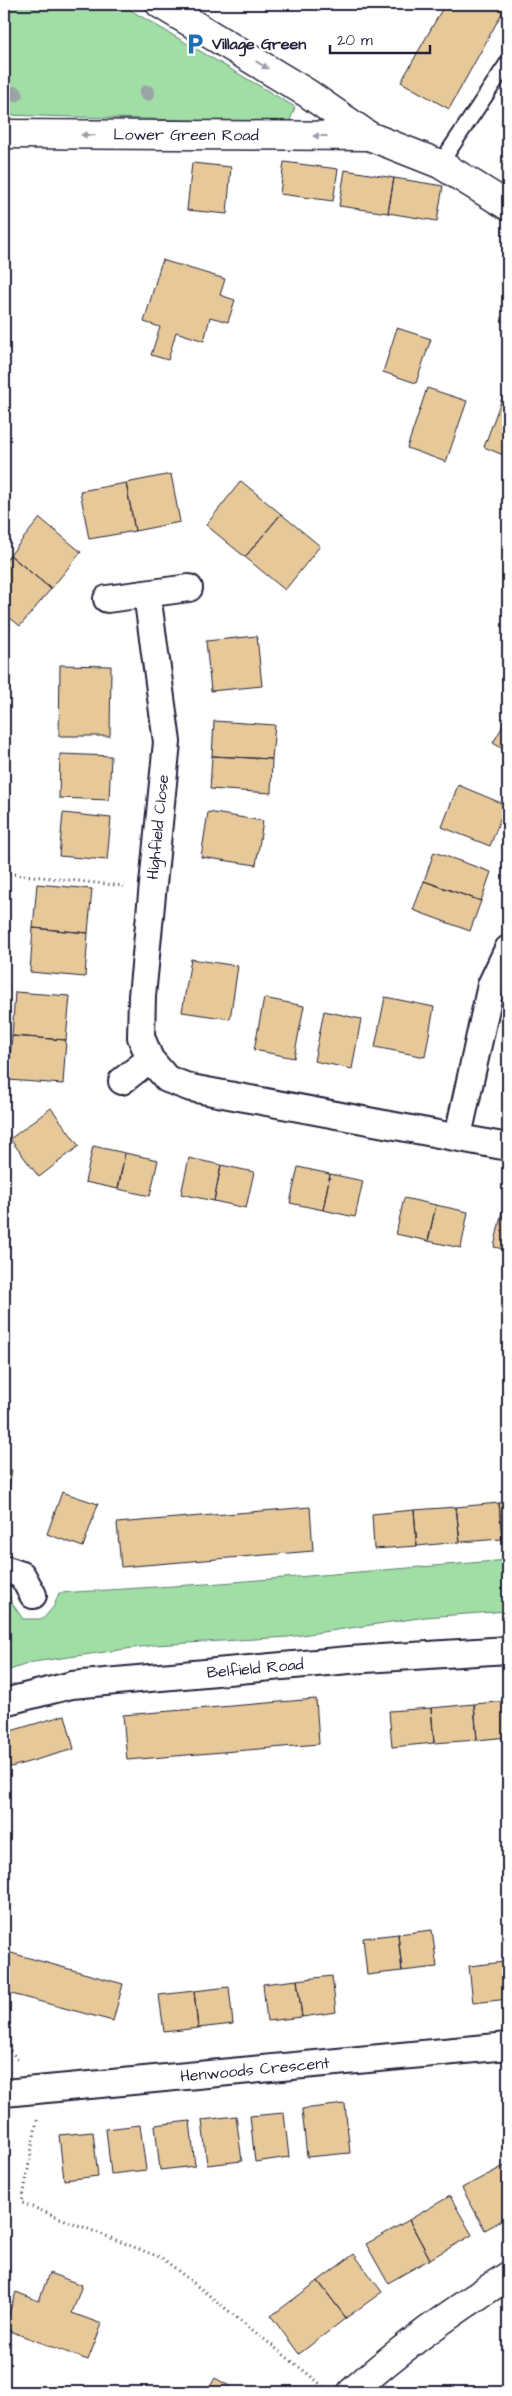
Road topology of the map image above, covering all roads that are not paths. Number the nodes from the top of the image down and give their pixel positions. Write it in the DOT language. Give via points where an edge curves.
graph roads {
  1 [pos="160,4"];
  2 [pos="508,62"];
  3 [pos="4,134"];
  4 [pos="369,136"];
  5 [pos="440,164"];
  6 [pos="508,206"];
  7 [pos="189,588"];
  8 [pos="147,594"];
  9 [pos="107,599"];
  10 [pos="508,949"];
  11 [pos="150,1059"];
  12 [pos="122,1081"];
  13 [pos="458,1136"];
  14 [pos="508,1147"];
  15 [pos="4,1570"];
  16 [pos="32,1595"];
  17 [pos="508,1650"];
  18 [pos="4,1702"];
  19 [pos="508,2046"];
  20 [pos="4,2093"];
  21 [pos="508,2276"];
  22 [pos="352,2392"];
  1 -- 4 [label="street, Lower Green Road, one-way" via="307,93"];
  2 -- 5 [label="lane"];
  4 -- 3 [label="street, Lower Green Road, one-way"];
  4 -- 5 [label="street, Lower Green Road"];
  5 -- 6 [label="street, Lower Green Road"];
  7 -- 8 [label="street"];
  8 -- 9 [label="street"];
  8 -- 11 [label="street, Highfield Close" via="167,742 142,996 141,1037"];
  10 -- 13 [label="street" via="491,985"];
  11 -- 12 [label="street"];
  11 -- 13 [label="street, Highfield Close" via="167,1079 191,1088"];
  13 -- 14 [label="street, Highfield Close"];
  15 -- 16 [label="street" via="22,1574"];
  17 -- 18 [label="street, Belfield Road" via="349,1660 72,1685"];
  19 -- 20 [label="street, Henwoods Crescent"];
  21 -- 22 [label="street" via="455,2309 385,2362"];
}
